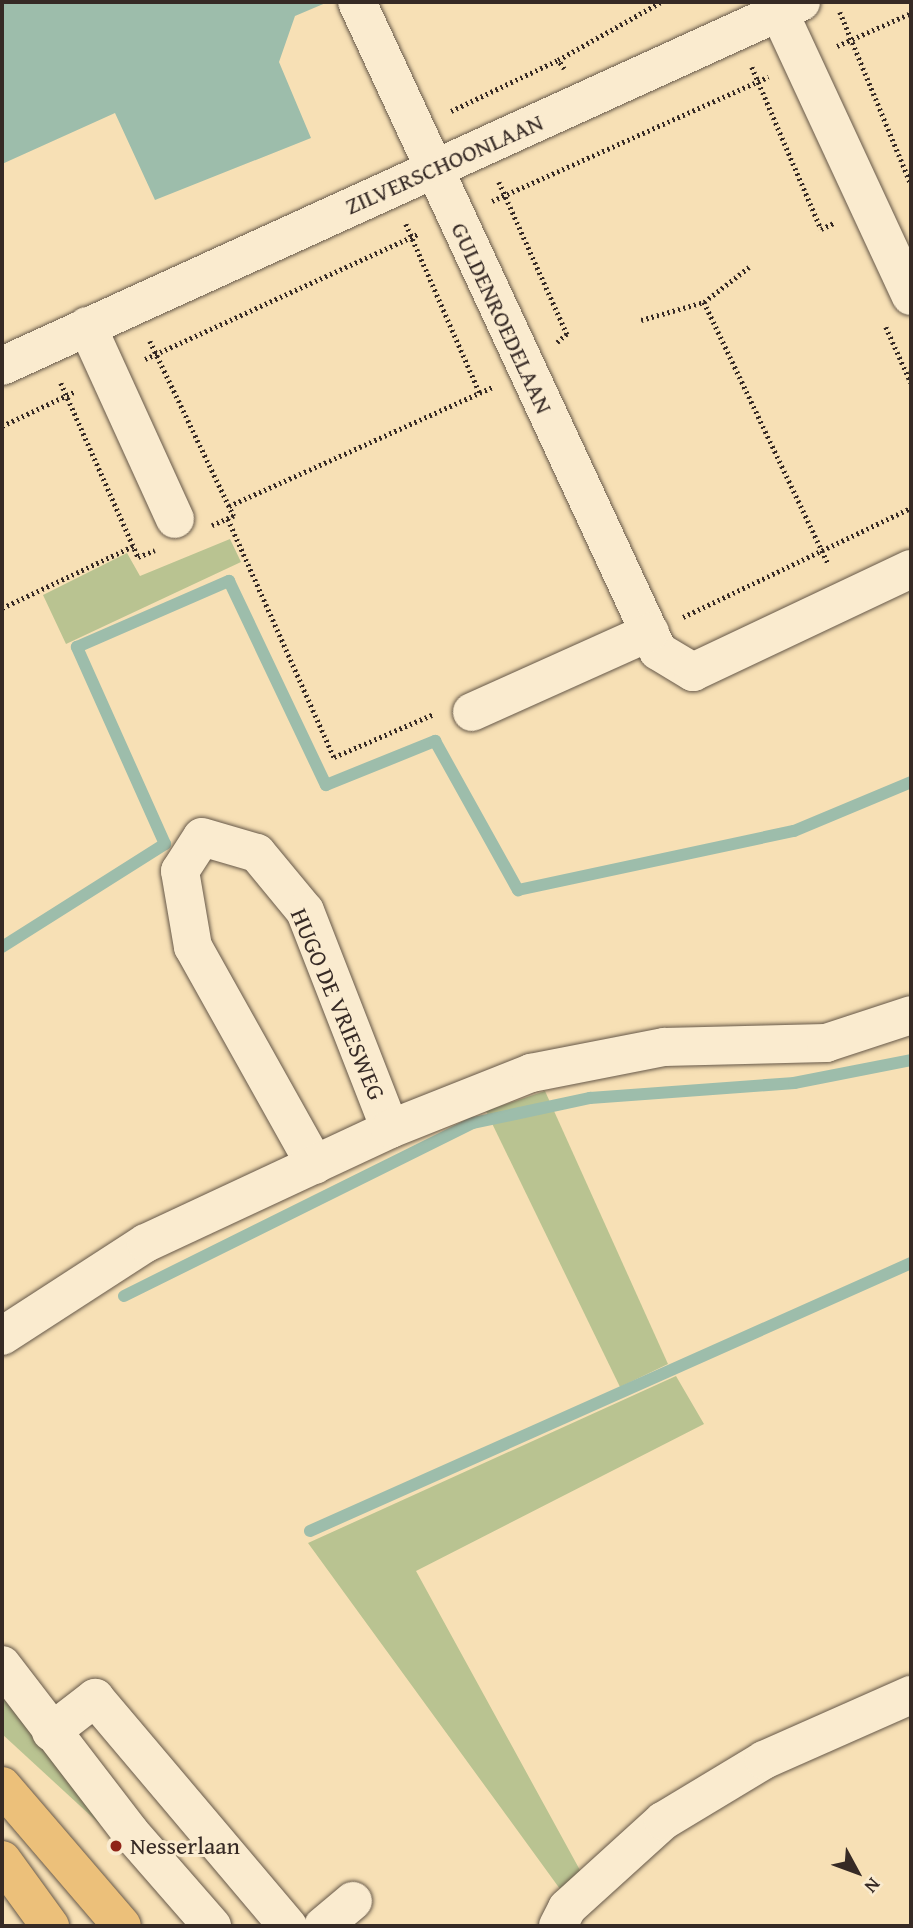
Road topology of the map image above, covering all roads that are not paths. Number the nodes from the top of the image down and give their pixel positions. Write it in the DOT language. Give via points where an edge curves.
graph roads {
  1 [pos="790,7"];
  2 [pos="360,8"];
  3 [pos="432,169"];
  4 [pos="911,296"];
  5 [pos="87,326"];
  6 [pos="2,366"];
  7 [pos="180,528"];
  8 [pos="911,569"];
  9 [pos="650,632"];
  10 [pos="472,712"];
  11 [pos="911,1015"];
  12 [pos="390,1129"];
  13 [pos="315,1165"];
  14 [pos="2,1336"];
  15 [pos="2,1665"];
  16 [pos="911,1695"];
  17 [pos="51,1732"];
  18 [pos="2,1786"];
  19 [pos="2,1860"];
  20 [pos="354,1901"];
  21 [pos="50,1926"];
  22 [pos="122,1926"];
  23 [pos="212,1926"];
  24 [pos="288,1926"];
  25 [pos="323,1926"];
  26 [pos="558,1926"];
  1 -- 3 [label="street, ZILVERSCHOONLAAN"];
  1 -- 4 [label="street"];
  2 -- 3 [label="street, GULDENROEDELAAN"];
  3 -- 5 [label="street, ZILVERSCHOONLAAN"];
  3 -- 9 [label="street, GULDENROEDELAAN"];
  5 -- 6 [label="street, ZILVERSCHOONLAAN"];
  5 -- 7 [label="street"];
  8 -- 9 [label="street, GULDENROEDELAAN" via="693,672 674,666"];
  9 -- 10 [label="street"];
  11 -- 12 [label="street, HUGO DE VRIESWEG" via="826,1043 664,1047 531,1073"];
  12 -- 13 [label="street, HUGO DE VRIESWEG"];
  12 -- 13 [label="street, HUGO DE VRIESWEG" via="305,911 257,853 202,836 180,871 193,947"];
  13 -- 14 [label="street, HUGO DE VRIESWEG" via="146,1243"];
  15 -- 17 [label="street"];
  16 -- 26 [label="street" via="764,1760 663,1821 567,1908"];
  17 -- 23 [label="street"];
  17 -- 24 [label="street" via="95,1698"];
  18 -- 22 [label="main road"];
  19 -- 21 [label="main road"];
  20 -- 25 [label="street"];
}
